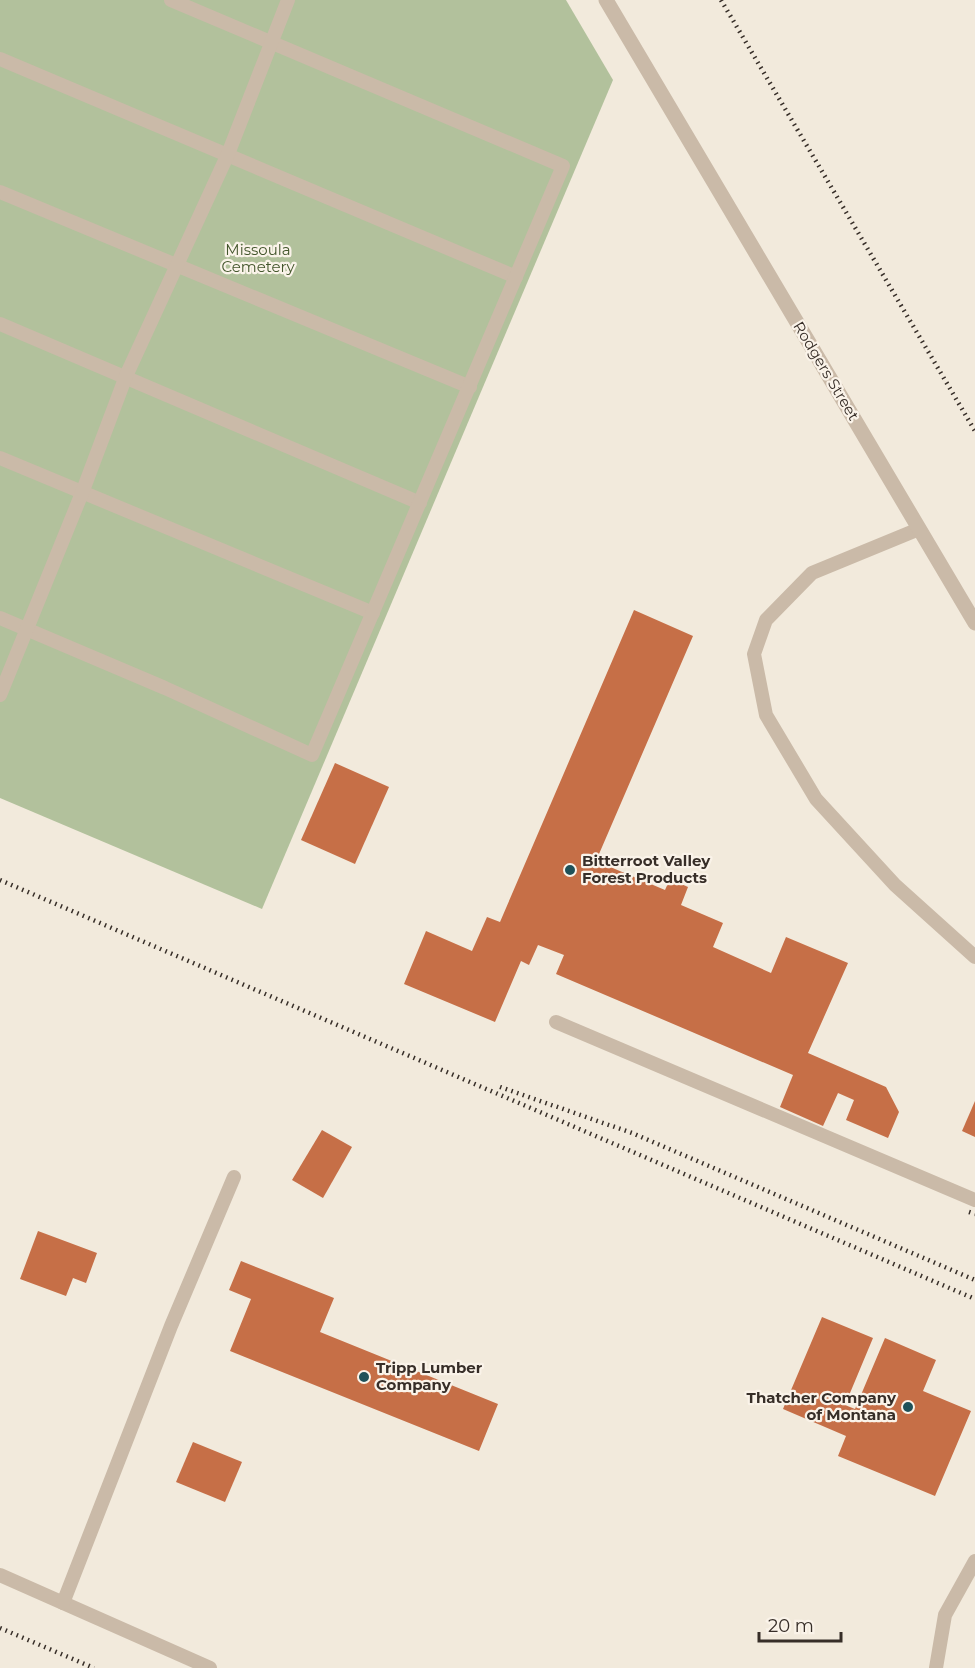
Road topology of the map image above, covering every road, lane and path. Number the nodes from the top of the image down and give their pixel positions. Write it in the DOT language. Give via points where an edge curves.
graph roads {
  1 [pos="171,0"];
  2 [pos="288,0"];
  3 [pos="606,0"];
  4 [pos="271,41"];
  5 [pos="0,59"];
  6 [pos="228,154"];
  7 [pos="0,192"];
  8 [pos="176,267"];
  9 [pos="516,277"];
  10 [pos="0,324"];
  11 [pos="126,376"];
  12 [pos="470,387"];
  13 [pos="0,458"];
  14 [pos="82,492"];
  15 [pos="420,503"];
  16 [pos="919,529"];
  17 [pos="373,613"];
  18 [pos="0,618"];
  19 [pos="975,623"];
  20 [pos="26,629"];
  21 [pos="0,695"];
  22 [pos="975,957"];
  23 [pos="556,1022"];
  24 [pos="234,1177"];
  25 [pos="975,1200"];
  26 [pos="975,1561"];
  27 [pos="0,1575"];
  28 [pos="63,1603"];
  29 [pos="210,1668"];
  30 [pos="936,1668"];
  1 -- 4 [label="lane"];
  2 -- 4 [label="lane"];
  3 -- 16 [label="street, Rodgers Street"];
  4 -- 6 [label="lane"];
  4 -- 9 [label="lane" via="563,166"];
  5 -- 6 [label="lane"];
  6 -- 8 [label="lane"];
  6 -- 9 [label="lane"];
  7 -- 8 [label="lane"];
  8 -- 11 [label="lane"];
  8 -- 12 [label="lane"];
  9 -- 12 [label="lane"];
  10 -- 11 [label="lane"];
  11 -- 14 [label="lane"];
  11 -- 15 [label="lane"];
  12 -- 15 [label="lane"];
  13 -- 14 [label="lane"];
  14 -- 17 [label="lane"];
  14 -- 20 [label="lane"];
  15 -- 17 [label="lane"];
  16 -- 19 [label="street, Rodgers Street"];
  16 -- 22 [label="lane" via="812,573 766,620 754,654 766,715 816,800 895,885"];
  17 -- 20 [label="lane" via="312,755"];
  18 -- 20 [label="lane"];
  20 -- 21 [label="lane"];
  23 -- 25 [label="lane"];
  24 -- 28 [label="lane"];
  26 -- 30 [label="lane" via="945,1615"];
  27 -- 28 [label="lane"];
  28 -- 29 [label="lane"];
}
